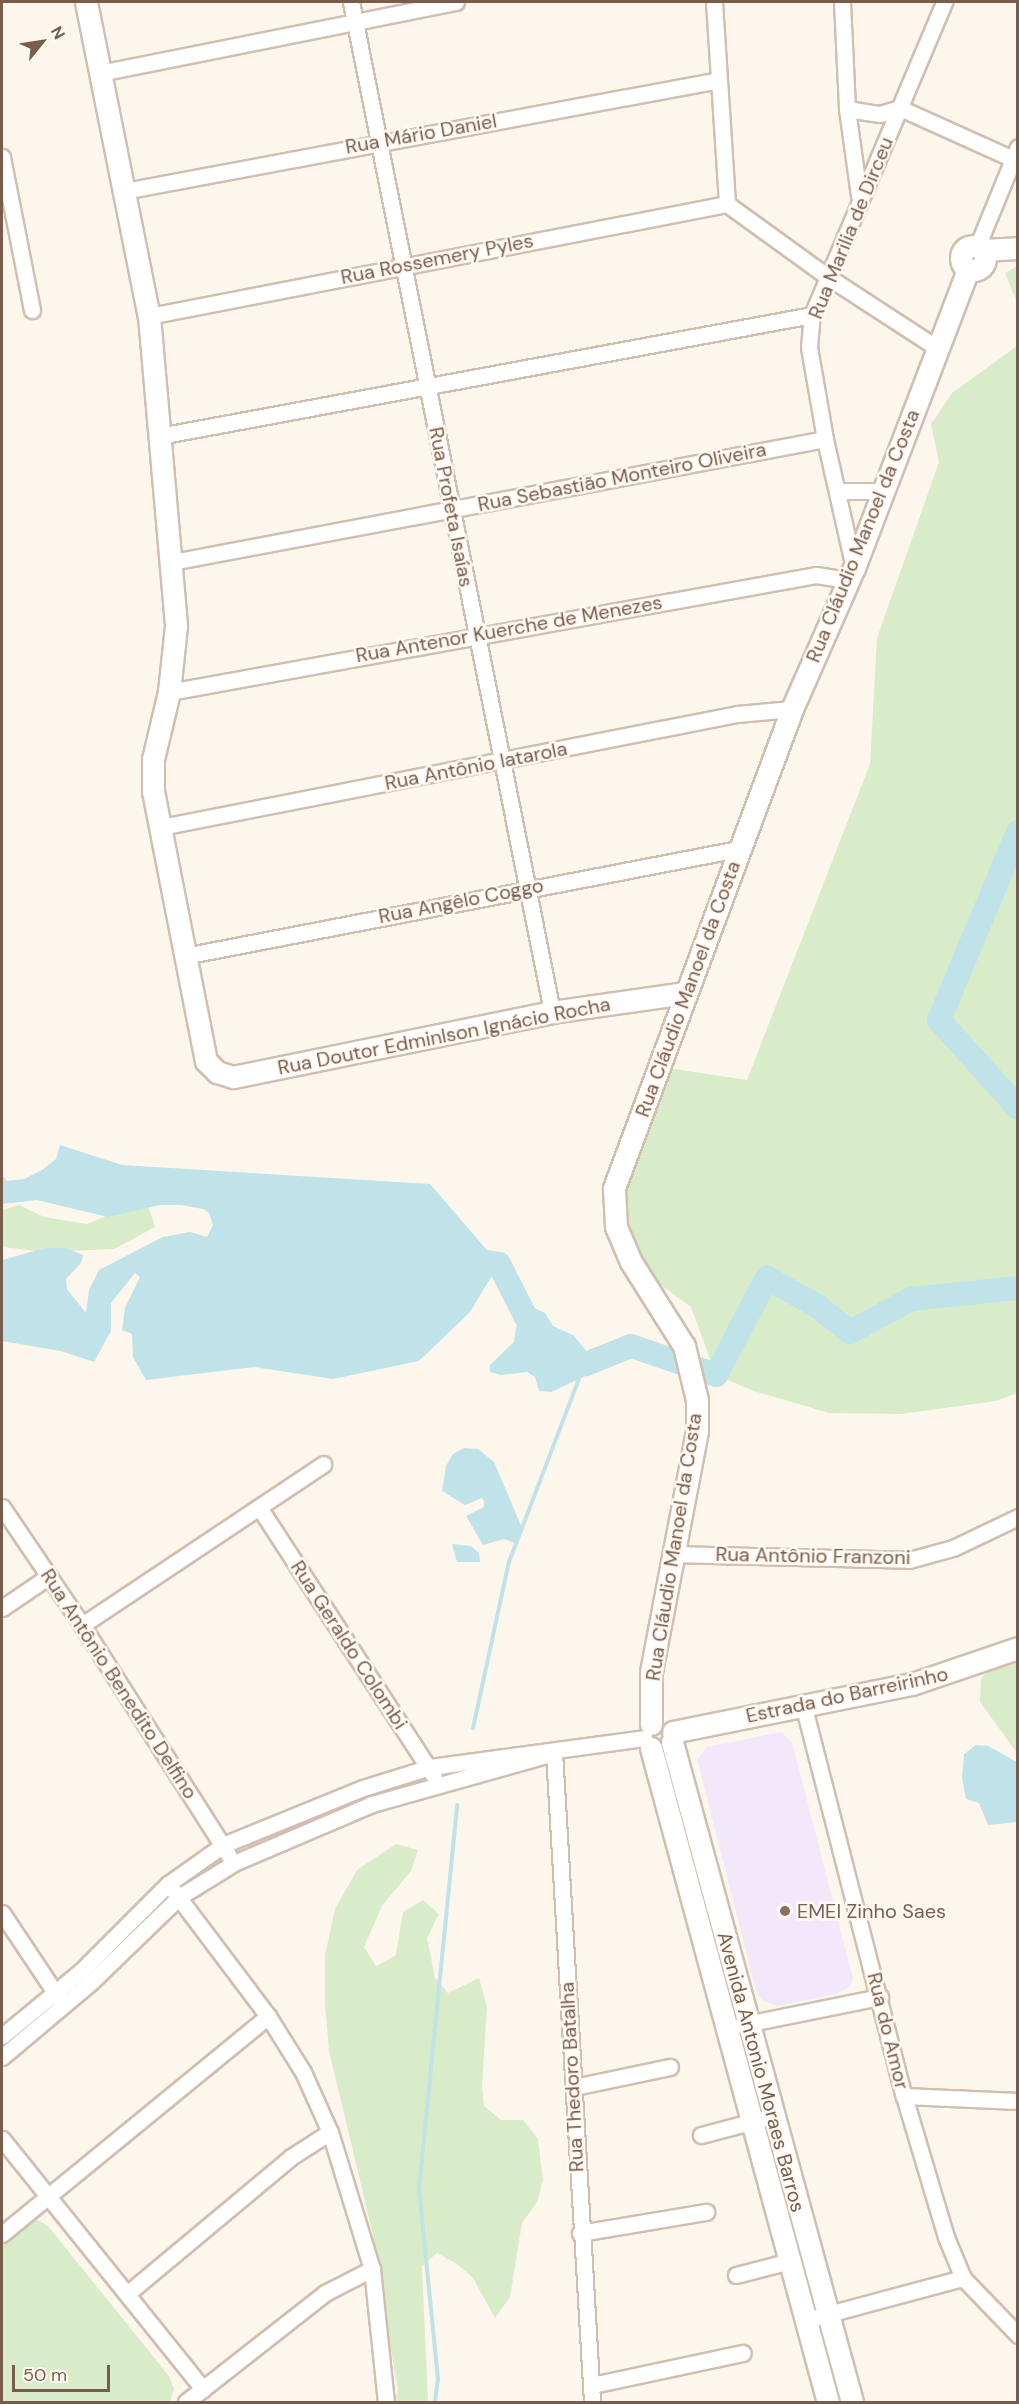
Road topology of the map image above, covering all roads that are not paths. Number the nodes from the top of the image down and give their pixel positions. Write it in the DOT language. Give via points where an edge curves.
graph roads {
  1 [pos="86,2"];
  2 [pos="351,2"];
  3 [pos="456,2"];
  4 [pos="714,2"];
  5 [pos="842,2"];
  6 [pos="945,2"];
  7 [pos="355,21"];
  8 [pos="100,73"];
  9 [pos="719,80"];
  10 [pos="900,108"];
  11 [pos="847,109"];
  12 [pos="378,142"];
  13 [pos="1015,153"];
  14 [pos="2,157"];
  15 [pos="855,166"];
  16 [pos="871,170"];
  17 [pos="124,191"];
  18 [pos="859,196"];
  19 [pos="727,204"];
  20 [pos="1017,249"];
  21 [pos="978,257"];
  22 [pos="403,264"];
  23 [pos="828,277"];
  24 [pos="33,310"];
  25 [pos="812,315"];
  26 [pos="149,316"];
  27 [pos="937,348"];
  28 [pos="427,387"];
  29 [pos="159,436"];
  30 [pos="825,439"];
  31 [pos="837,491"];
  32 [pos="884,491"];
  33 [pos="452,509"];
  34 [pos="172,562"];
  35 [pos="851,574"];
  36 [pos="477,634"];
  37 [pos="169,692"];
  38 [pos="792,709"];
  39 [pos="502,762"];
  40 [pos="161,827"];
  41 [pos="738,849"];
  42 [pos="527,888"];
  43 [pos="184,956"];
  44 [pos="686,993"];
  45 [pos="552,1012"];
  46 [pos="323,1464"];
  47 [pos="2,1507"];
  48 [pos="259,1507"];
  49 [pos="1017,1517"];
  50 [pos="671,1554"];
  51 [pos="49,1576"];
  52 [pos="2,1608"];
  53 [pos="82,1624"];
  54 [pos="1017,1648"];
  55 [pos="803,1704"];
  56 [pos="649,1736"];
  57 [pos="672,1737"];
  58 [pos="554,1752"];
  59 [pos="430,1767"];
  60 [pos="437,1784"];
  61 [pos="223,1845"];
  62 [pos="234,1863"];
  63 [pos="168,1884"];
  64 [pos="179,1897"];
  65 [pos="2,1913"];
  66 [pos="880,1997"];
  67 [pos="59,1999"];
  68 [pos="268,2016"];
  69 [pos="738,2025"];
  70 [pos="2,2036"];
  71 [pos="2,2057"];
  72 [pos="670,2067"];
  73 [pos="574,2087"];
  74 [pos="904,2096"];
  75 [pos="1017,2101"];
  76 [pos="763,2118"];
  77 [pos="330,2132"];
  78 [pos="701,2135"];
  79 [pos="2,2139"];
  80 [pos="47,2196"];
  81 [pos="706,2212"];
  82 [pos="580,2233"];
  83 [pos="2,2234"];
  84 [pos="790,2261"];
  85 [pos="372,2269"];
  86 [pos="736,2276"];
  87 [pos="963,2278"];
  88 [pos="128,2293"];
  89 [pos="816,2317"];
  90 [pos="1017,2335"];
  91 [pos="743,2353"];
  92 [pos="592,2385"];
  93 [pos="203,2389"];
  94 [pos="186,2403"];
  95 [pos="386,2403"];
  96 [pos="592,2403"];
  97 [pos="828,2403"];
  98 [pos="852,2403"];
  1 -- 8 [label="street"];
  2 -- 7 [label="street, Rua Profeta Isaías"];
  3 -- 7 [label="street"];
  4 -- 9 [label="street"];
  5 -- 11 [label="street"];
  6 -- 10 [label="street, Rua Marilia de Dirceu"];
  7 -- 8 [label="street"];
  7 -- 12 [label="street, Rua Profeta Isaías"];
  8 -- 17 [label="street"];
  9 -- 12 [label="street, Rua Mário Daniel"];
  9 -- 19 [label="street"];
  10 -- 11 [label="street" via="880,114"];
  10 -- 13 [label="street"];
  10 -- 16 [label="street, Rua Marilia de Dirceu"];
  11 -- 15 [label="street"];
  12 -- 17 [label="street, Rua Mário Daniel"];
  12 -- 22 [label="street, Rua Profeta Isaías"];
  13 -- 21 [label="street, Rua Cláudio Manoel da Costa"];
  14 -- 24 [label="street"];
  15 -- 16 [label="street"];
  15 -- 18 [label="street"];
  16 -- 18 [label="street, Rua Marilia de Dirceu"];
  17 -- 26 [label="street"];
  18 -- 23 [label="street, Rua Marilia de Dirceu"];
  19 -- 22 [label="street, Rua Rossemery Pyles"];
  19 -- 23 [label="street"];
  20 -- 21 [label="street"];
  21 -- 27 [label="street, Rua Cláudio Manoel da Costa"];
  22 -- 26 [label="street, Rua Rossemery Pyles"];
  22 -- 28 [label="street, Rua Profeta Isaías"];
  23 -- 25 [label="street, Rua Marilia de Dirceu"];
  23 -- 27 [label="street"];
  25 -- 28 [label="street"];
  25 -- 30 [label="street, Rua Marilia de Dirceu" via="809,347"];
  26 -- 29 [label="street"];
  27 -- 32 [label="street, Rua Cláudio Manoel da Costa"];
  28 -- 29 [label="street"];
  28 -- 33 [label="street, Rua Profeta Isaías"];
  29 -- 34 [label="street"];
  30 -- 31 [label="street, Rua Marilia de Dirceu"];
  30 -- 33 [label="street, Rua Sebastião Monteiro Oliveira"];
  31 -- 32 [label="street"];
  31 -- 35 [label="street, Rua Marilia de Dirceu"];
  32 -- 35 [label="street, Rua Cláudio Manoel da Costa"];
  33 -- 34 [label="street, Rua Sebastião Monteiro Oliveira"];
  33 -- 36 [label="street, Rua Profeta Isaías"];
  34 -- 37 [label="street" via="176,626"];
  35 -- 36 [label="street, Rua Antenor Kuerche de Menezes" via="816,575"];
  35 -- 38 [label="street, Rua Cláudio Manoel da Costa"];
  36 -- 37 [label="street, Rua Antenor Kuerche de Menezes"];
  36 -- 39 [label="street, Rua Profeta Isaías"];
  37 -- 40 [label="street" via="153,759 153,791"];
  38 -- 39 [label="street, Rua Antônio Iatarola" via="737,714"];
  38 -- 41 [label="street, Rua Cláudio Manoel da Costa"];
  39 -- 40 [label="street, Rua Antônio Iatarola"];
  39 -- 42 [label="street, Rua Profeta Isaías"];
  40 -- 43 [label="street"];
  41 -- 42 [label="street, Rua Angêlo Coggo"];
  41 -- 44 [label="street, Rua Cláudio Manoel da Costa"];
  42 -- 43 [label="street, Rua Angêlo Coggo"];
  42 -- 45 [label="street, Rua Profeta Isaías"];
  43 -- 45 [label="street, Rua Doutor Edminlson Ignácio Rocha" via="206,1061 217,1072 233,1077"];
  44 -- 45 [label="street, Rua Doutor Edminlson Ignácio Rocha"];
  44 -- 50 [label="street, Rua Cláudio Manoel da Costa" via="614,1188 615,1227 684,1346 697,1400 697,1431"];
  46 -- 48 [label="street"];
  47 -- 51 [label="street, Rua Antônio Benedito Delfino"];
  48 -- 53 [label="street"];
  48 -- 59 [label="street, Rua Geraldo Colombi"];
  49 -- 50 [label="street, Rua Antônio Franzoni" via="953,1548 909,1560"];
  50 -- 56 [label="street, Rua Cláudio Manoel da Costa" via="651,1672"];
  51 -- 52 [label="street"];
  51 -- 53 [label="street, Rua Antônio Benedito Delfino"];
  53 -- 61 [label="street, Rua Antônio Benedito Delfino"];
  54 -- 55 [label="street, Estrada do Barreirinho" via="940,1677"];
  55 -- 57 [label="street, Estrada do Barreirinho"];
  55 -- 66 [label="street, Rua do Amor"];
  56 -- 57 [label="street" via="664,1722"];
  56 -- 58 [label="street"];
  56 -- 69 [label="street, Avenida Antonio Moraes Barros"];
  57 -- 69 [label="street, Avenida Antonio Moraes Barros"];
  58 -- 59 [label="street" via="522,1752"];
  58 -- 60 [label="street" via="523,1764"];
  58 -- 73 [label="street, Rua Thedoro Batalha"];
  59 -- 60 [label="street, Rua Geraldo Colombi"];
  59 -- 61 [label="street" via="363,1788"];
  60 -- 62 [label="street" via="372,1804"];
  61 -- 62 [label="street, Rua Antônio Benedito Delfino"];
  61 -- 63 [label="street"];
  62 -- 64 [label="street"];
  63 -- 64 [label="street"];
  63 -- 67 [label="street"];
  64 -- 67 [label="street"];
  64 -- 68 [label="street"];
  65 -- 67 [label="street"];
  66 -- 69 [label="street"];
  66 -- 74 [label="street, Rua do Amor"];
  67 -- 70 [label="street"];
  67 -- 71 [label="street"];
  68 -- 77 [label="street" via="303,2072"];
  68 -- 80 [label="street"];
  69 -- 76 [label="street, Avenida Antonio Moraes Barros"];
  72 -- 73 [label="street"];
  73 -- 82 [label="street, Rua Thedoro Batalha"];
  74 -- 75 [label="street"];
  74 -- 87 [label="street, Rua do Amor" via="946,2237"];
  76 -- 78 [label="street"];
  76 -- 84 [label="street, Avenida Antonio Moraes Barros"];
  76 -- 89 [label="street, Avenida Antonio Moraes Barros"];
  77 -- 85 [label="street"];
  77 -- 88 [label="street" via="291,2157"];
  79 -- 80 [label="street"];
  80 -- 83 [label="street"];
  80 -- 88 [label="street"];
  81 -- 82 [label="street"];
  82 -- 92 [label="street, Rua Thedoro Batalha"];
  84 -- 86 [label="street"];
  84 -- 89 [label="street, Avenida Antonio Moraes Barros"];
  85 -- 93 [label="street" via="325,2293"];
  85 -- 95 [label="street"];
  87 -- 89 [label="street"];
  87 -- 90 [label="street, Rua do Amor"];
  88 -- 93 [label="street"];
  89 -- 97 [label="street, Avenida Antonio Moraes Barros"];
  89 -- 98 [label="street, Avenida Antonio Moraes Barros"];
  91 -- 92 [label="street"];
  92 -- 96 [label="street, Rua Thedoro Batalha"];
  93 -- 94 [label="street"];
}
